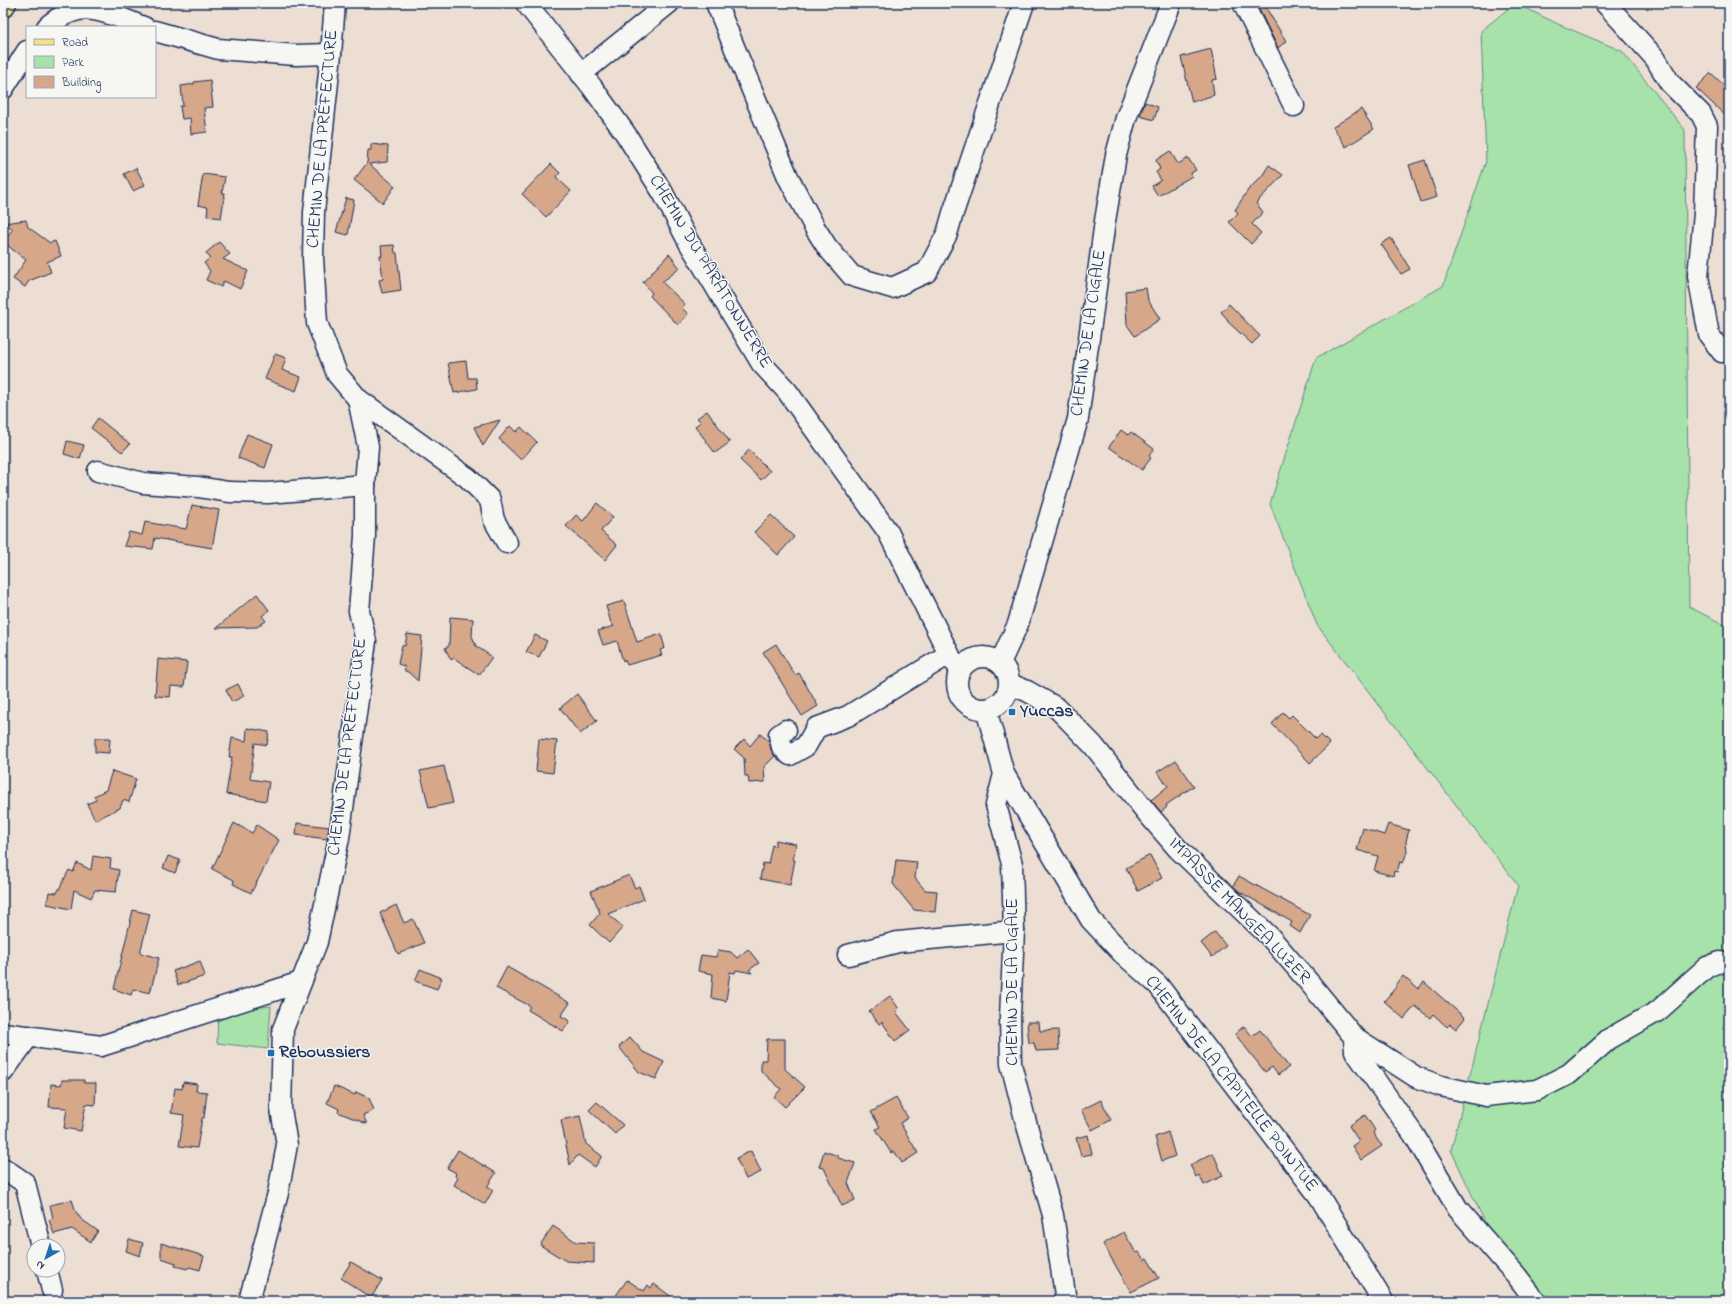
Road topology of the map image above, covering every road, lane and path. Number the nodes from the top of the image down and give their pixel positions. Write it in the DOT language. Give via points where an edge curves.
graph roads {
  1 [pos="5,3"];
  2 [pos="335,3"];
  3 [pos="526,3"];
  4 [pos="669,3"];
  5 [pos="716,3"];
  6 [pos="1024,3"];
  7 [pos="1172,3"];
  8 [pos="1243,3"];
  9 [pos="1605,3"];
  10 [pos="3,6"];
  11 [pos="48,26"];
  12 [pos="141,26"];
  13 [pos="156,31"];
  14 [pos="26,53"];
  15 [pos="331,54"];
  16 [pos="581,74"];
  17 [pos="3,89"];
  18 [pos="1294,106"];
  19 [pos="1722,352"];
  20 [pos="358,399"];
  21 [pos="98,471"];
  22 [pos="364,485"];
  23 [pos="506,543"];
  24 [pos="955,661"];
  25 [pos="1000,663"];
  26 [pos="1010,684"];
  27 [pos="986,709"];
  28 [pos="786,730"];
  29 [pos="1004,774"];
  30 [pos="1014,930"];
  31 [pos="848,954"];
  32 [pos="1729,964"];
  33 [pos="302,982"];
  34 [pos="3,1033"];
  35 [pos="29,1036"];
  36 [pos="1354,1037"];
  37 [pos="3,1072"];
  38 [pos="3,1168"];
  39 [pos="39,1238"];
  40 [pos="49,1278"];
  41 [pos="52,1290"];
  42 [pos="249,1301"];
  43 [pos="1066,1301"];
  44 [pos="1383,1301"];
  45 [pos="1536,1301"];
  1 -- 10 [label="main road"];
  2 -- 15 [label="street, CHEMIN DE LA PRÉFECTURE"];
  3 -- 16 [label="street, CHEMIN DU PARATONNERRE"];
  4 -- 16 [label="street"];
  5 -- 6 [label="street" via="788,177 815,228 827,247 852,276 892,288 927,272 947,234"];
  7 -- 25 [label="street, CHEMIN DE LA CIGALE" via="1126,118 1116,155 1104,221 1078,419 1018,624"];
  8 -- 18 [label="street"];
  9 -- 19 [label="street" via="1655,58 1670,83 1702,114 1707,126 1704,214 1698,276 1709,334"];
  11 -- 12 [label="street" via="55,19 80,9 108,13"];
  13 -- 15 [label="street" via="218,49 296,55"];
  14 -- 17 [label="street"];
  15 -- 20 [label="street, CHEMIN DE LA PRÉFECTURE" via="314,212 313,258 317,323 337,374"];
  16 -- 24 [label="street, CHEMIN DU PARATONNERRE" via="626,134 663,193 688,241 762,364 787,391 888,532"];
  20 -- 22 [label="street, CHEMIN DE LA PRÉFECTURE" via="368,447"];
  20 -- 23 [label="street" via="468,478 490,500 494,520"];
  21 -- 22 [label="street" via="143,483 198,486 229,492 268,493"];
  22 -- 33 [label="street, CHEMIN DE LA PRÉFECTURE" via="365,536 359,611 366,640 339,838 317,942"];
  24 -- 25 [label="street" via="967,662 984,656"];
  24 -- 27 [label="street" via="958,692 964,702 974,708"];
  24 -- 28 [label="street" via="848,716 816,728 806,746 790,755 782,747 779,735"];
  25 -- 26 [label="street" via="1007,673"];
  26 -- 27 [label="street" via="1006,696 998,705"];
  26 -- 36 [label="street, IMPASSE MANGEA LUZER" via="1057,708 1093,745 1186,858 1270,937"];
  27 -- 29 [label="street, CHEMIN DE LA CIGALE"];
  29 -- 30 [label="street, CHEMIN DE LA CIGALE" via="996,805 1012,864"];
  29 -- 44 [label="street, CHEMIN DE LA CAPITELLE POINTUE" via="1090,920 1158,985 1182,1015 1319,1196"];
  30 -- 31 [label="street" via="898,942"];
  30 -- 43 [label="street, CHEMIN DE LA CIGALE" via="1010,1018 1011,1064 1053,1214"];
  32 -- 36 [label="street" via="1720,962 1707,967 1658,1012 1609,1039 1569,1074 1537,1090 1486,1096 1441,1086 1416,1076"];
  33 -- 35 [label="street" via="101,1046"];
  33 -- 42 [label="street, CHEMIN DE LA PRÉFECTURE" via="283,1029 281,1109 287,1144 278,1193"];
  34 -- 35 [label="street"];
  35 -- 37 [label="street"];
  36 -- 45 [label="street, IMPASSE MANGEA LUZER" via="1355,1051 1414,1135 1458,1209"];
  38 -- 39 [label="street" via="25,1184"];
  40 -- 41 [label="street"];
}
